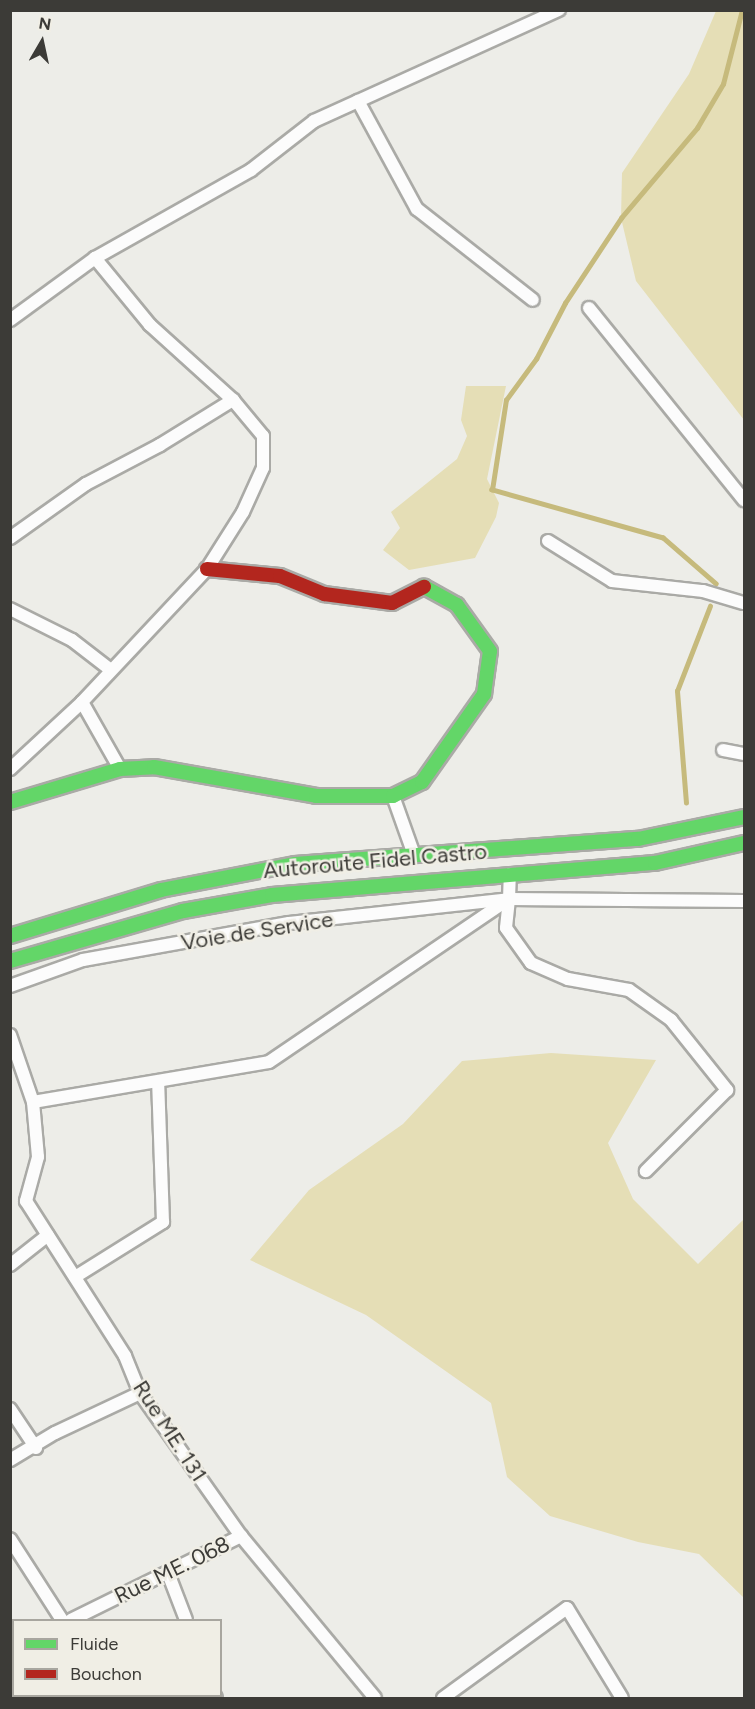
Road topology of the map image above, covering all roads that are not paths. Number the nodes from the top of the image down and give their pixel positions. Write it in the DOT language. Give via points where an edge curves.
graph roads {
  1 [pos="559,10"];
  2 [pos="358,101"];
  3 [pos="95,258"];
  4 [pos="533,300"];
  5 [pos="589,308"];
  6 [pos="10,320"];
  7 [pos="233,400"];
  8 [pos="744,500"];
  9 [pos="10,538"];
  10 [pos="548,541"];
  11 [pos="207,569"];
  12 [pos="744,603"];
  13 [pos="10,609"];
  14 [pos="111,670"];
  15 [pos="82,702"];
  16 [pos="723,750"];
  17 [pos="744,754"];
  18 [pos="10,769"];
  19 [pos="120,769"];
  20 [pos="393,796"];
  21 [pos="10,802"];
  22 [pos="744,817"];
  23 [pos="744,843"];
  24 [pos="414,855"];
  25 [pos="510,874"];
  26 [pos="509,899"];
  27 [pos="744,901"];
  28 [pos="10,936"];
  29 [pos="10,961"];
  30 [pos="10,986"];
  31 [pos="10,1035"];
  32 [pos="158,1082"];
  33 [pos="33,1102"];
  34 [pos="645,1171"];
  35 [pos="48,1235"];
  36 [pos="10,1264"];
  37 [pos="75,1277"];
  38 [pos="140,1393"];
  39 [pos="10,1409"];
  40 [pos="36,1448"];
  41 [pos="10,1461"];
  42 [pos="241,1536"];
  43 [pos="10,1539"];
  44 [pos="168,1573"];
  45 [pos="61,1619"];
  46 [pos="74,1619"];
  47 [pos="186,1619"];
  48 [pos="375,1698"];
  49 [pos="443,1698"];
  50 [pos="622,1698"];
  1 -- 2 [label="street"];
  2 -- 3 [label="street" via="314,121 251,170"];
  2 -- 4 [label="street" via="417,209"];
  3 -- 6 [label="street"];
  3 -- 7 [label="street" via="150,326"];
  5 -- 8 [label="street"];
  7 -- 9 [label="street" via="86,484"];
  7 -- 11 [label="street" via="263,436 263,468 243,512"];
  10 -- 12 [label="street" via="612,581 703,591"];
  11 -- 14 [label="street"];
  11 -- 20 [label="main road" via="279,576 324,594 392,603 422,586 457,605 490,651 484,694 422,782"];
  13 -- 14 [label="street" via="72,640"];
  14 -- 15 [label="street"];
  15 -- 18 [label="street"];
  15 -- 19 [label="street"];
  16 -- 17 [label="street"];
  19 -- 20 [label="main road" via="154,767 316,796"];
  19 -- 21 [label="main road"];
  20 -- 24 [label="street"];
  22 -- 24 [label="main road, Autoroute Fidel Castro" via="638,839"];
  23 -- 25 [label="main road, Autoroute Fidel Castro" via="656,863"];
  24 -- 28 [label="main road, Autoroute Fidel Castro" via="295,864 232,875 161,890"];
  25 -- 26 [label="street"];
  25 -- 29 [label="main road, Autoroute Fidel Castro" via="250,899 183,911"];
  26 -- 27 [label="street, Voie de Service"];
  26 -- 30 [label="street, Voie de Service" via="289,923 83,960"];
  26 -- 32 [label="street" via="269,1062"];
  26 -- 34 [label="street" via="506,928 531,963 568,979 629,990 671,1020 727,1090"];
  31 -- 33 [label="street, Rue ME. 131"];
  32 -- 33 [label="street"];
  32 -- 37 [label="street" via="163,1222"];
  33 -- 35 [label="street, Rue ME. 131" via="38,1156 26,1201"];
  35 -- 36 [label="street"];
  35 -- 37 [label="street, Rue ME. 131"];
  37 -- 38 [label="street, Rue ME. 131" via="125,1356"];
  38 -- 40 [label="street" via="56,1433"];
  38 -- 42 [label="street, Rue ME. 131"];
  39 -- 40 [label="street"];
  40 -- 41 [label="street"];
  42 -- 44 [label="street, Rue ME. 068"];
  42 -- 48 [label="street, Rue ME. 131"];
  43 -- 45 [label="street"];
  44 -- 46 [label="street, Rue ME. 068"];
  44 -- 47 [label="street"];
  49 -- 50 [label="street" via="567,1608"];
}
